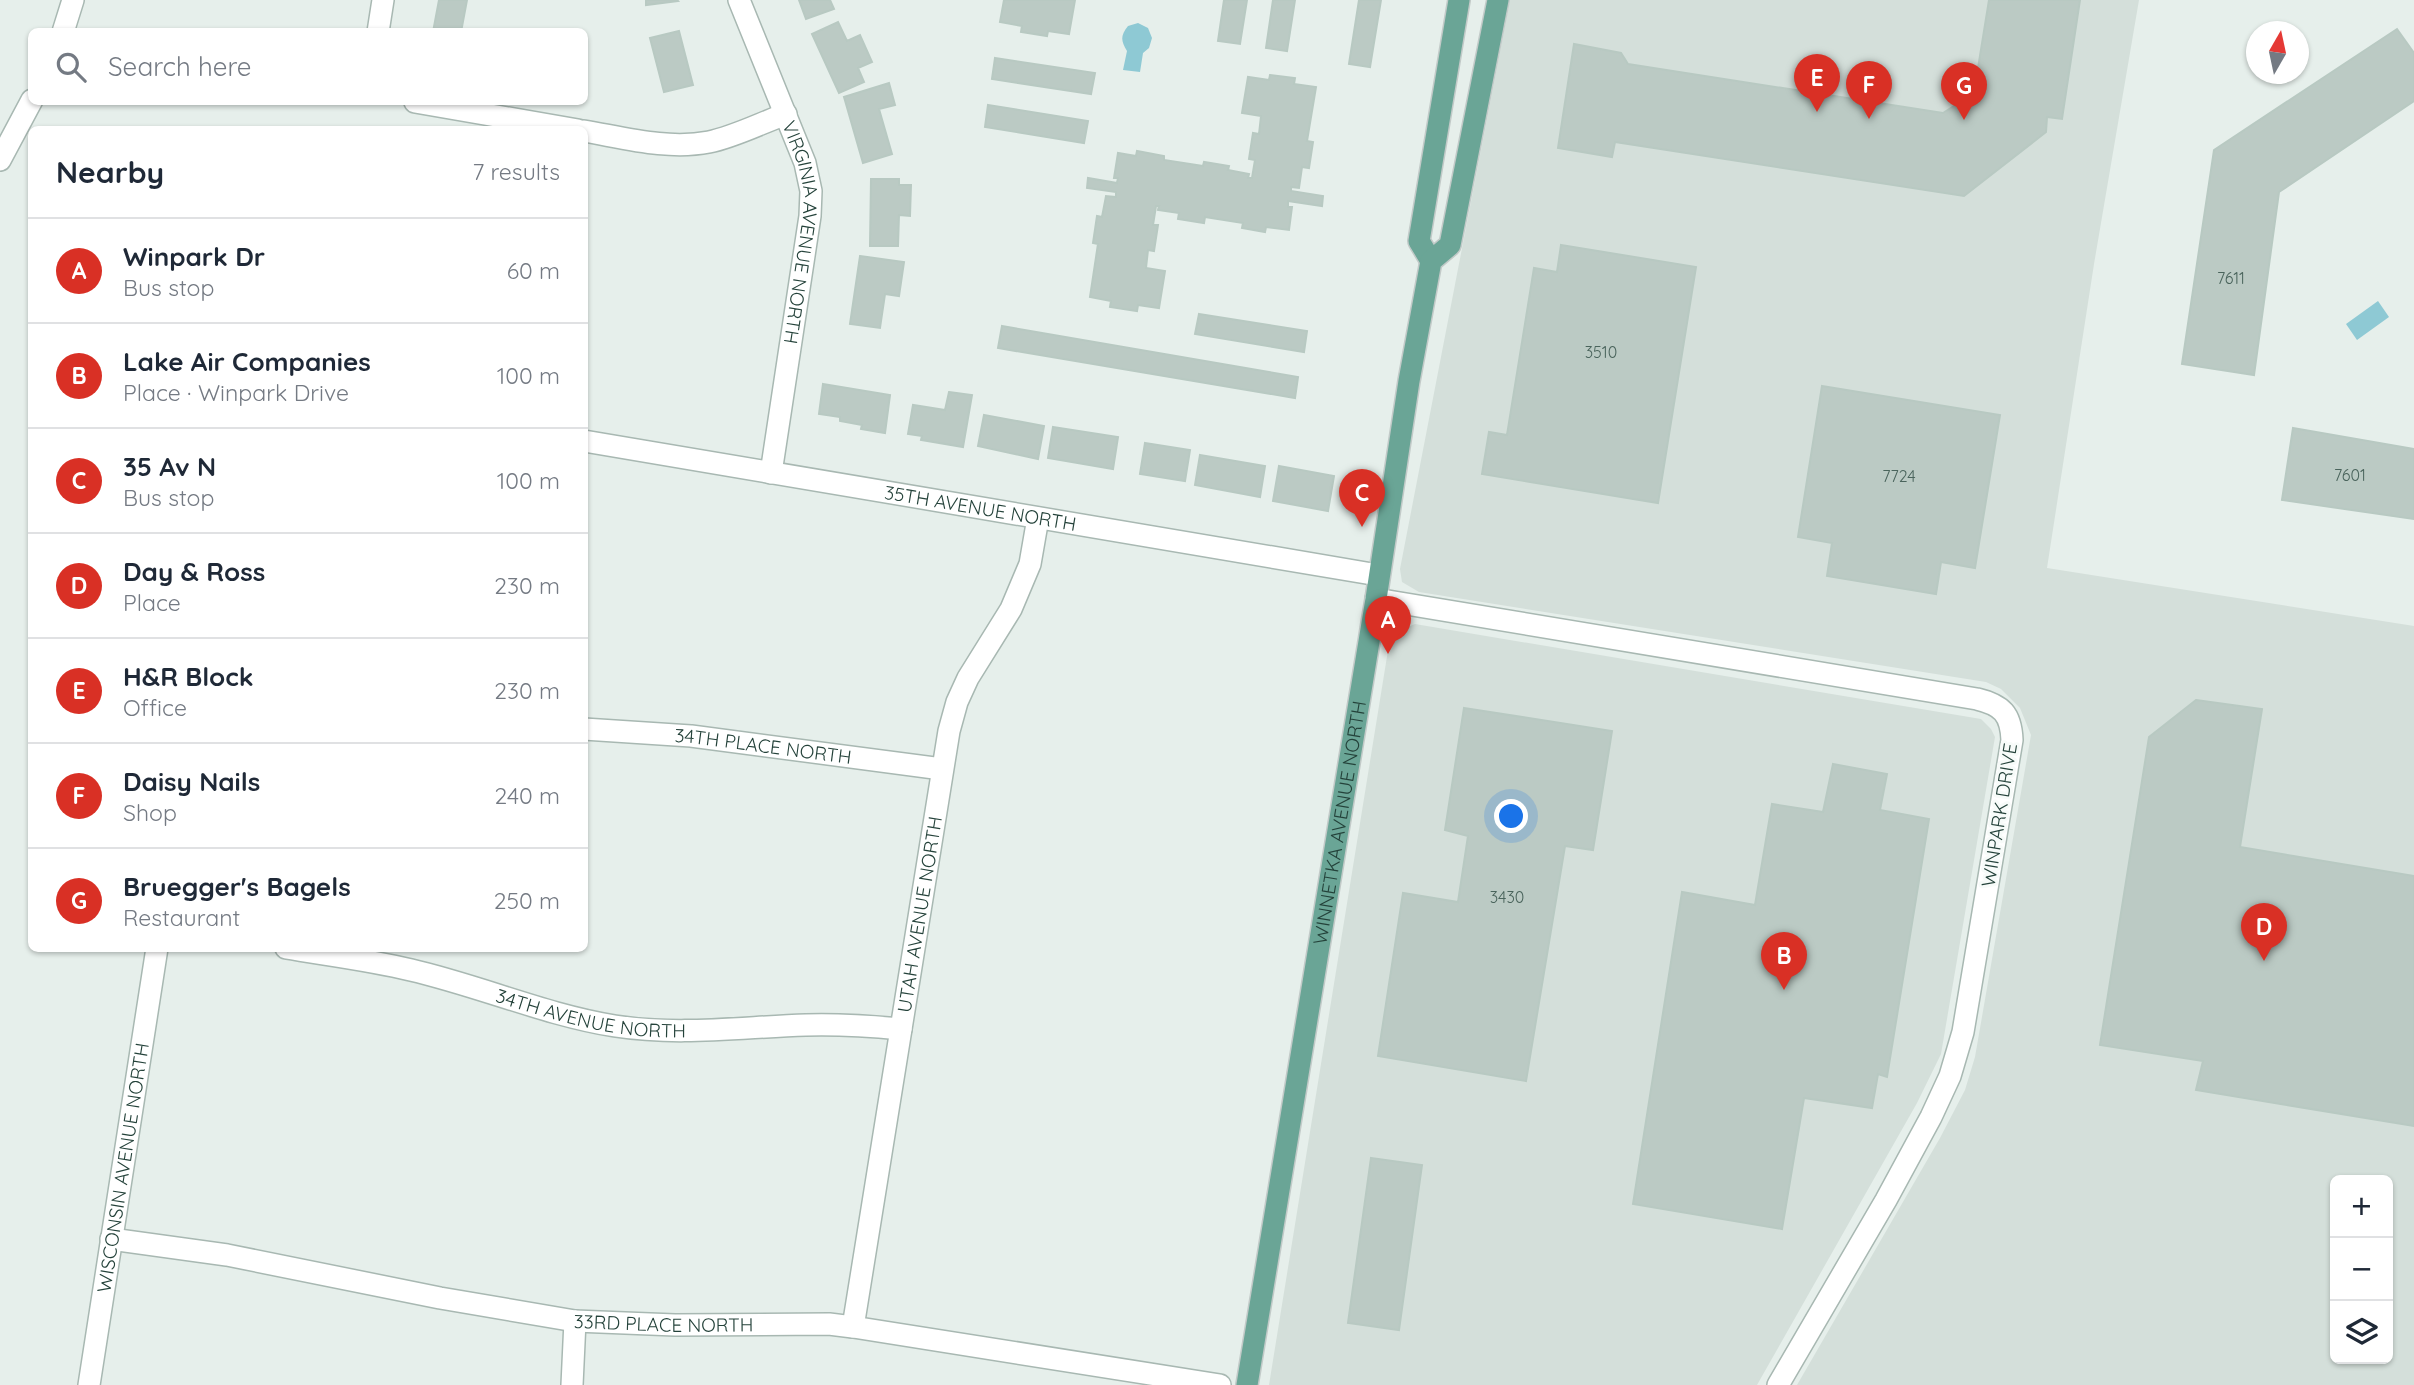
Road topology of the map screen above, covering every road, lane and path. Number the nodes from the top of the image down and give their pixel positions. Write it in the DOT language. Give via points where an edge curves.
graph roads {
  1 [pos="72,0"];
  2 [pos="383,0"];
  3 [pos="739,0"];
  4 [pos="1459,0"];
  5 [pos="1498,0"];
  6 [pos="64,28"];
  7 [pos="379,28"];
  8 [pos="29,105"];
  9 [pos="432,105"];
  10 [pos="786,114"];
  11 [pos="555,126"];
  12 [pos="588,132"];
  13 [pos="0,160"];
  14 [pos="1431,261"];
  15 [pos="588,442"];
  16 [pos="771,472"];
  17 [pos="1038,518"];
  18 [pos="1378,575"];
  19 [pos="1376,599"];
  20 [pos="588,729"];
  21 [pos="942,769"];
  22 [pos="156,952"];
  23 [pos="309,952"];
  24 [pos="901,1029"];
  25 [pos="111,1239"];
  26 [pos="575,1321"];
  27 [pos="853,1327"];
  28 [pos="89,1385"];
  29 [pos="572,1385"];
  30 [pos="1220,1385"];
  31 [pos="1247,1385"];
  32 [pos="1778,1385"];
  1 -- 6 [label="street"];
  2 -- 7 [label="street"];
  3 -- 10 [label="street, VIRGINIA AVENUE NORTH"];
  4 -- 14 [label="main road, WINNETKA AVENUE NORTH" via="1419,241"];
  5 -- 14 [label="main road, WINNETKA AVENUE NORTH" via="1450,245"];
  8 -- 13 [label="street"];
  9 -- 11 [label="street"];
  10 -- 12 [label="street" via="710,142 684,145"];
  10 -- 16 [label="street, VIRGINIA AVENUE NORTH" via="805,163 810,216"];
  14 -- 18 [label="main road, WINNETKA AVENUE NORTH"];
  15 -- 16 [label="street, 35TH AVENUE NORTH"];
  16 -- 17 [label="street, 35TH AVENUE NORTH"];
  17 -- 18 [label="street, 35TH AVENUE NORTH"];
  17 -- 21 [label="street, UTAH AVENUE NORTH" via="1030,564 1011,609 957,702"];
  18 -- 19 [label="main road, WINNETKA AVENUE NORTH"];
  19 -- 31 [label="main road, WINNETKA AVENUE NORTH"];
  19 -- 32 [label="street, WINPARK DRIVE" via="1977,699 1993,703 2011,724 1963,1032 1950,1076 1886,1200"];
  20 -- 21 [label="street, 34TH PLACE NORTH" via="691,736"];
  21 -- 24 [label="street, UTAH AVENUE NORTH"];
  22 -- 25 [label="street, WISCONSIN AVENUE NORTH"];
  23 -- 24 [label="street, 34TH AVENUE NORTH" via="410,970 561,1015 617,1026 672,1031 804,1025"];
  24 -- 27 [label="street, UTAH AVENUE NORTH"];
  25 -- 26 [label="street, 33RD PLACE NORTH" via="227,1255"];
  25 -- 28 [label="street, WISCONSIN AVENUE NORTH"];
  26 -- 27 [label="street, 33RD PLACE NORTH"];
  26 -- 29 [label="street"];
  27 -- 30 [label="street, 33RD PLACE NORTH"];
}
